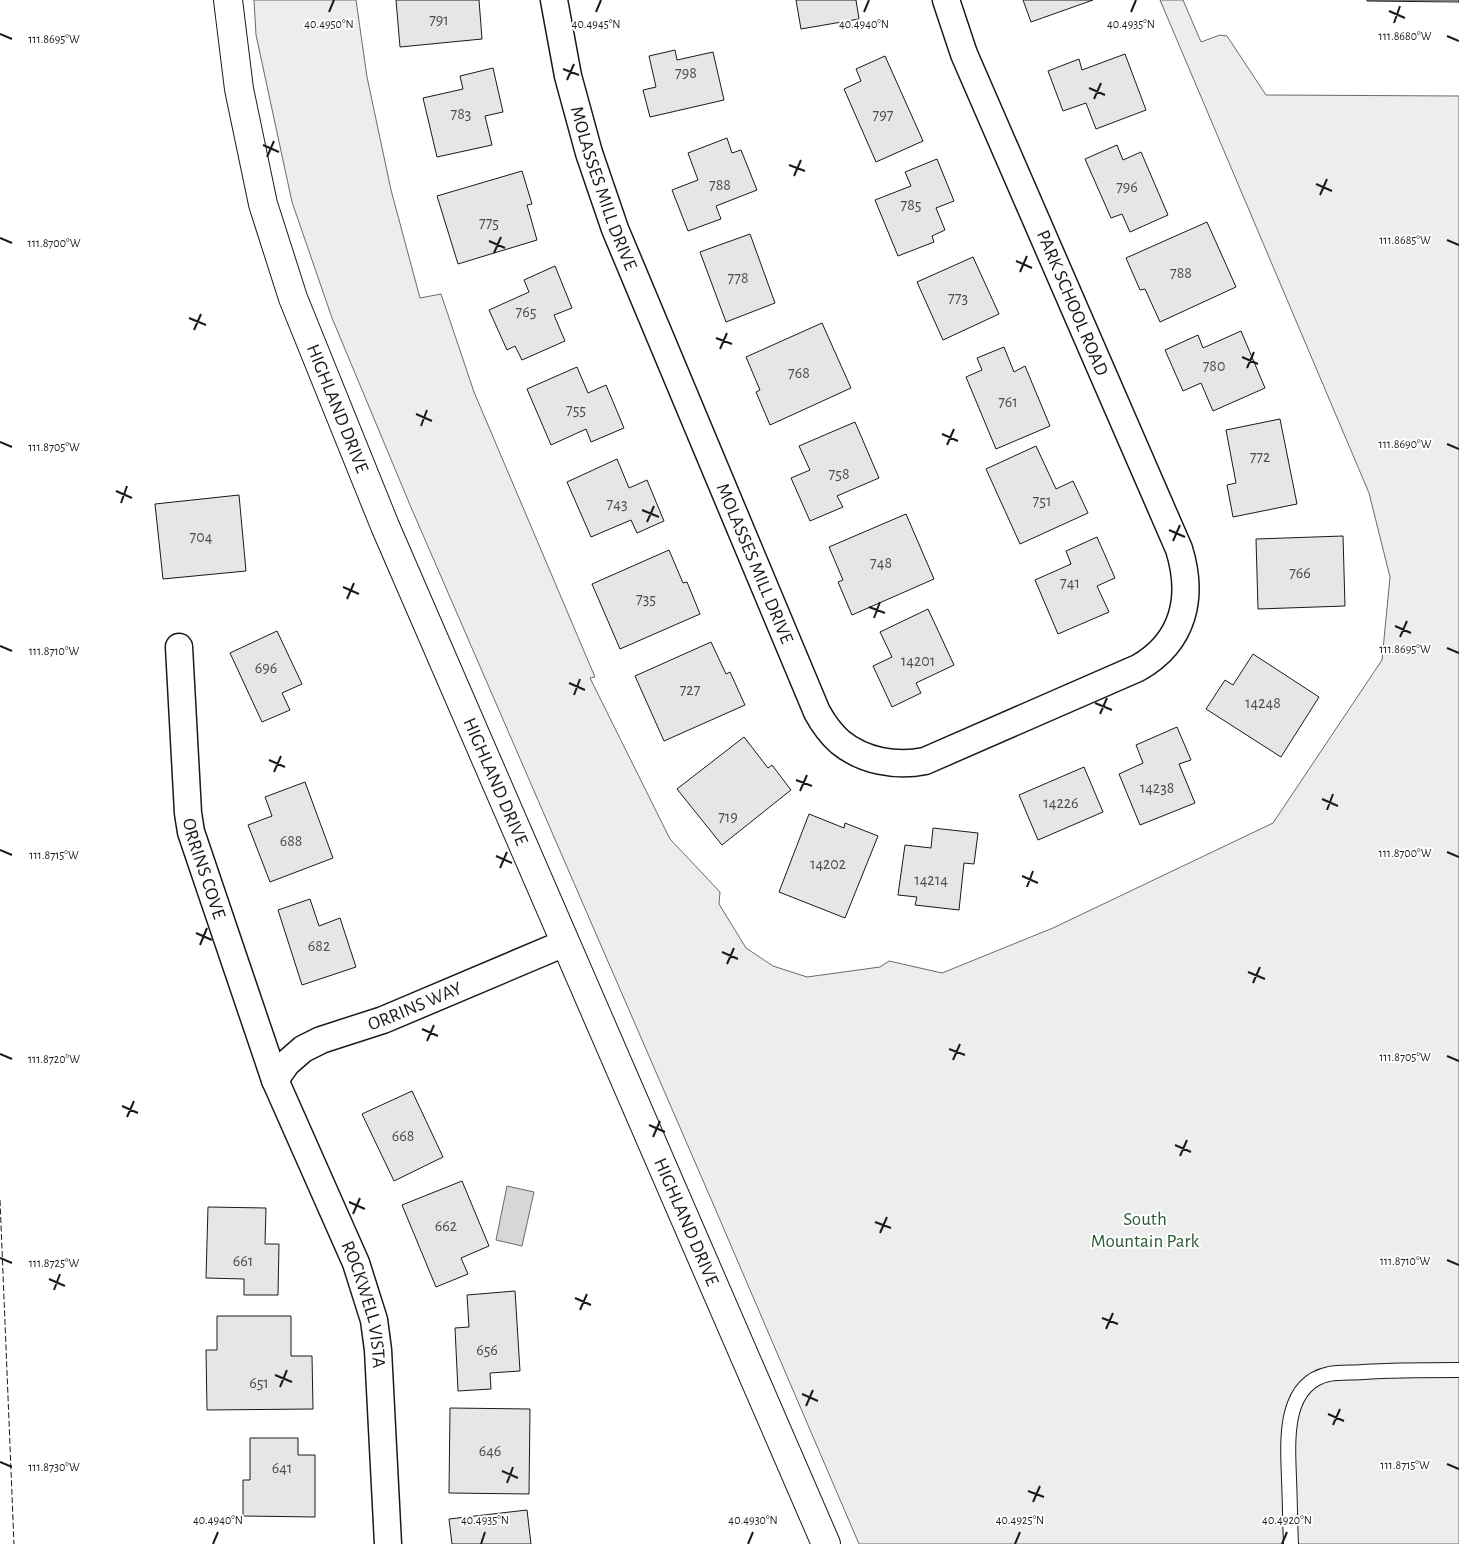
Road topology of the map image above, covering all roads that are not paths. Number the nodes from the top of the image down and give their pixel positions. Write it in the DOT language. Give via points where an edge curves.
graph roads {
  1 [pos="228,0"];
  2 [pos="554,0"];
  3 [pos="946,0"];
  4 [pos="1185,608"];
  5 [pos="179,647"];
  6 [pos="564,943"];
  7 [pos="275,1080"];
  8 [pos="1459,1370"];
  9 [pos="388,1544"];
  10 [pos="826,1544"];
  11 [pos="1291,1544"];
  1 -- 6 [label="main road, HIGHLAND DRIVE" via="239,88 263,204 293,298 385,526"];
  2 -- 4 [label="street, MOLASSES MILL DRIVE" via="568,76 589,153 615,229 817,712 841,743 886,763 924,761 1150,662 1168,644"];
  3 -- 4 [label="street, PARK SCHOOL ROAD" via="964,54 1178,550 1186,578"];
  5 -- 7 [label="street, ORRINS COVE" via="191,832"];
  6 -- 7 [label="street, ORRINS WAY" via="383,1020 303,1049"];
  6 -- 10 [label="main road, HIGHLAND DRIVE"];
  7 -- 9 [label="street, ROCKWELL VISTA" via="356,1263 374,1320"];
  8 -- 11 [label="lane" via="1328,1374 1308,1384 1294,1404 1288,1432"];
}
